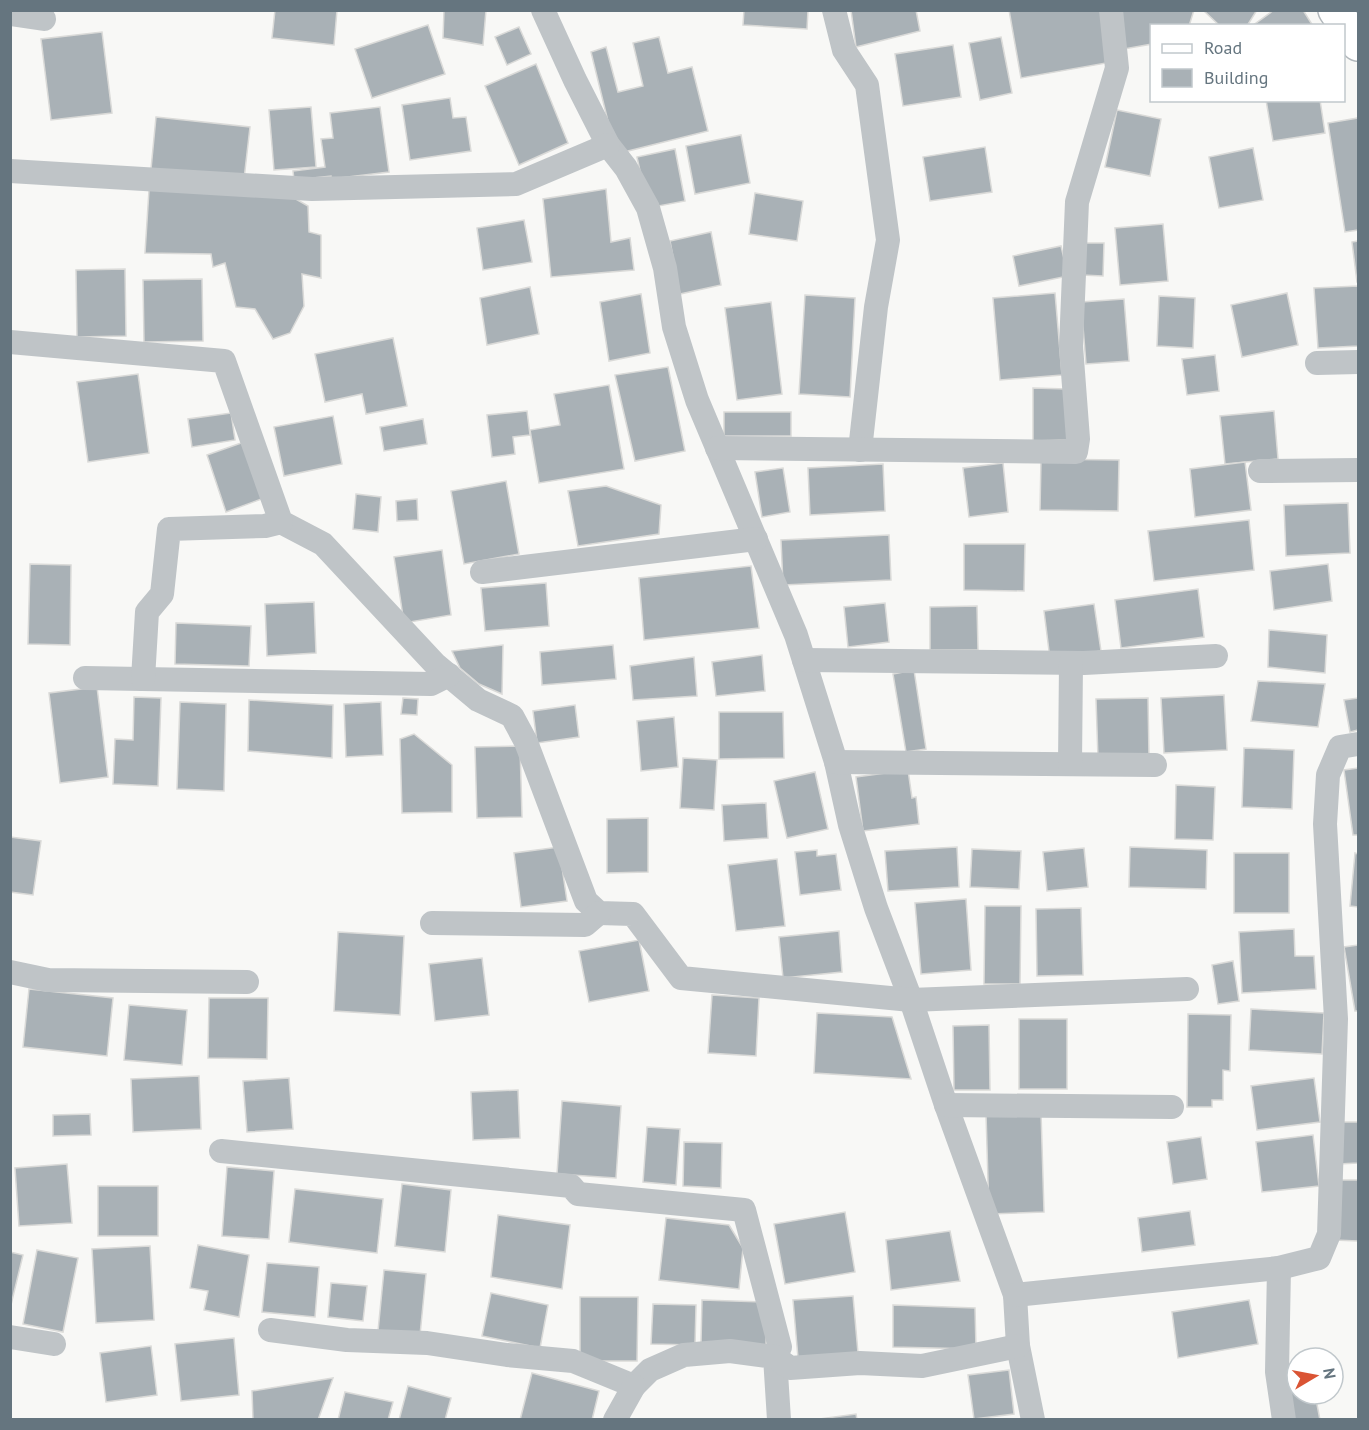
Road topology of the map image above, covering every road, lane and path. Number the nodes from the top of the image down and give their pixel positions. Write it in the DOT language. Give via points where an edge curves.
graph roads {
  1 [pos="543,10"];
  2 [pos="834,10"];
  3 [pos="1112,10"];
  4 [pos="1335,10"];
  5 [pos="10,14"];
  6 [pos="44,20"];
  7 [pos="1345,24"];
  8 [pos="1345,24"];
  9 [pos="1359,44"];
  10 [pos="608,145"];
  11 [pos="10,171"];
  12 [pos="10,342"];
  13 [pos="1359,362"];
  14 [pos="1317,363"];
  15 [pos="717,448"];
  16 [pos="860,450"];
  17 [pos="1359,470"];
  18 [pos="1260,471"];
  19 [pos="281,522"];
  20 [pos="756,539"];
  21 [pos="482,572"];
  22 [pos="1216,656"];
  23 [pos="804,660"];
  24 [pos="1071,663"];
  25 [pos="449,675"];
  26 [pos="85,678"];
  27 [pos="143,679"];
  28 [pos="1359,744"];
  29 [pos="836,762"];
  30 [pos="1070,764"];
  31 [pos="1155,765"];
  32 [pos="599,913"];
  33 [pos="432,923"];
  34 [pos="10,972"];
  35 [pos="247,981"];
  36 [pos="1187,990"];
  37 [pos="911,1000"];
  38 [pos="946,1105"];
  39 [pos="1172,1107"];
  40 [pos="221,1151"];
  41 [pos="1279,1268"];
  42 [pos="1015,1294"];
  43 [pos="270,1330"];
  44 [pos="10,1337"];
  45 [pos="54,1344"];
  46 [pos="1018,1346"];
  47 [pos="775,1358"];
  48 [pos="634,1386"];
  49 [pos="615,1419"];
  50 [pos="779,1419"];
  51 [pos="1033,1419"];
  52 [pos="1284,1419"];
  1 -- 10 [label="street"];
  2 -- 16 [label="street" via="843,50 867,85 888,240 876,307"];
  3 -- 16 [label="street" via="1117,68 1077,201 1071,346 1076,452"];
  4 -- 8 [label="street"];
  5 -- 6 [label="street"];
  7 -- 9 [label="street"];
  10 -- 11 [label="street" via="516,184 312,189"];
  10 -- 15 [label="street" via="648,208 665,268 674,327"];
  12 -- 19 [label="street" via="224,361"];
  13 -- 14 [label="street"];
  15 -- 16 [label="street"];
  15 -- 20 [label="street"];
  17 -- 18 [label="street"];
  19 -- 25 [label="street" via="323,543"];
  19 -- 27 [label="street" via="169,529 162,594 147,612"];
  20 -- 21 [label="street"];
  20 -- 23 [label="street"];
  22 -- 24 [label="street"];
  23 -- 24 [label="street"];
  23 -- 29 [label="street"];
  24 -- 30 [label="street"];
  25 -- 27 [label="street" via="431,684"];
  25 -- 32 [label="street" via="478,700 512,716 526,742 585,901"];
  26 -- 27 [label="street"];
  28 -- 41 [label="street" via="1340,747 1328,775 1326,814 1336,1019 1329,1234 1319,1258"];
  29 -- 30 [label="street"];
  29 -- 37 [label="street" via="865,874"];
  30 -- 31 [label="street"];
  32 -- 33 [label="street" via="585,925"];
  32 -- 37 [label="street" via="633,914 681,978"];
  34 -- 35 [label="street" via="48,980"];
  36 -- 37 [label="street"];
  37 -- 38 [label="street"];
  38 -- 39 [label="street"];
  38 -- 42 [label="street"];
  40 -- 47 [label="street" via="571,1186 578,1194 744,1210 780,1347"];
  41 -- 42 [label="street"];
  41 -- 52 [label="street" via="1277,1372"];
  42 -- 46 [label="street"];
  43 -- 48 [label="street" via="347,1340 427,1342 573,1361"];
  44 -- 45 [label="street"];
  46 -- 47 [label="street" via="922,1366 860,1363 790,1368"];
  46 -- 51 [label="street"];
  47 -- 48 [label="street" via="730,1351 684,1355 650,1370"];
  47 -- 50 [label="street"];
  48 -- 49 [label="street"];
}
